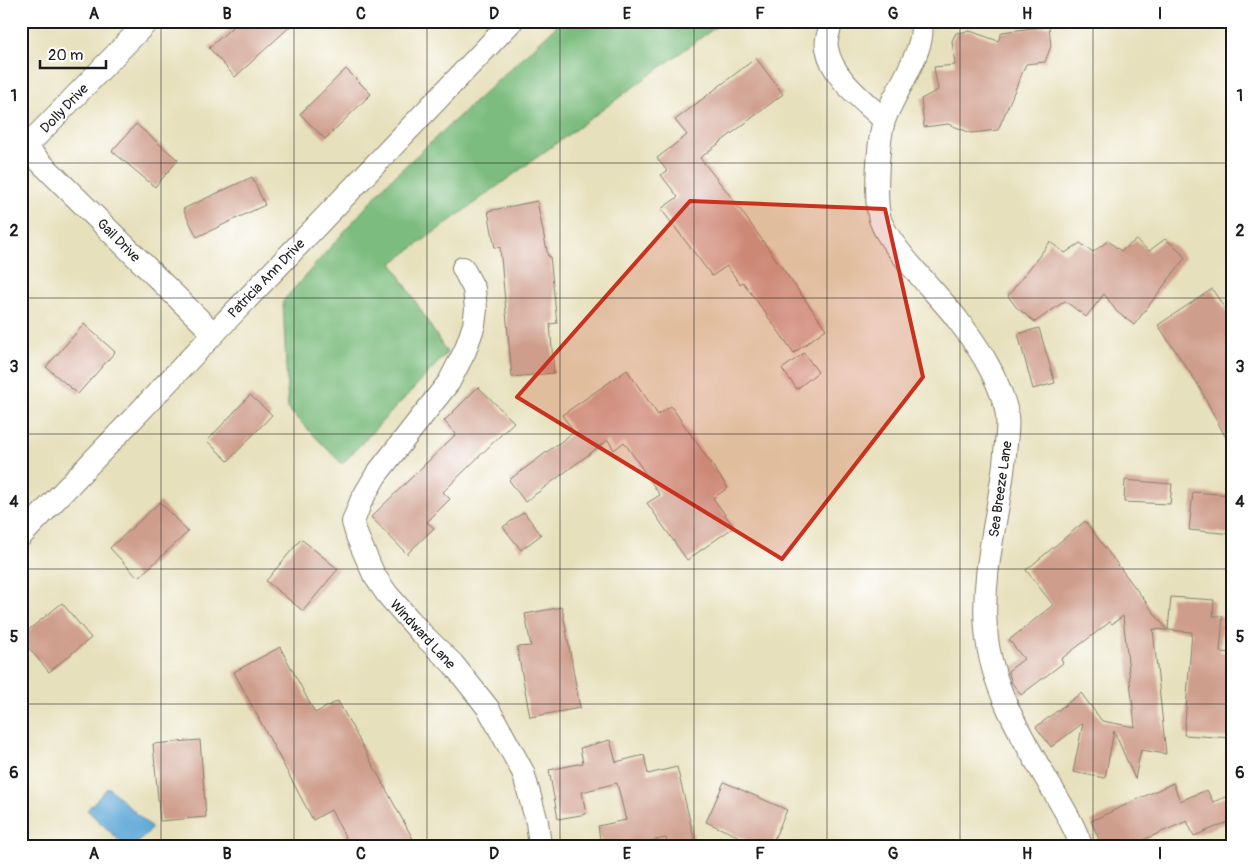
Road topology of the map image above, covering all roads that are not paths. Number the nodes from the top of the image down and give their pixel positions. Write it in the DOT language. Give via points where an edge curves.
graph roads {
  1 [pos="148,21"];
  2 [pos="512,21"];
  3 [pos="832,21"];
  4 [pos="920,21"];
  5 [pos="884,120"];
  6 [pos="24,150"];
  7 [pos="463,268"];
  8 [pos="213,333"];
  9 [pos="21,536"];
  10 [pos="540,846"];
  11 [pos="1081,846"];
  1 -- 6 [label="street, Dolly Drive"];
  2 -- 8 [label="street, Patricia Ann Drive"];
  3 -- 5 [label="street" via="826,47 832,65 847,85"];
  4 -- 5 [label="street, Sea Breeze Lane" via="923,27 918,48 901,90"];
  5 -- 11 [label="street, Sea Breeze Lane" via="877,206 880,219 982,352 1006,408 1008,436 986,576 986,631 995,674 1016,728 1064,808"];
  6 -- 8 [label="street, Gail Drive"];
  7 -- 10 [label="street, Windward Lane" via="474,289 476,309 465,351 449,382 376,475 353,522 374,574 386,594 453,664 488,708 523,772"];
  8 -- 9 [label="street, Patricia Ann Drive"];
}
